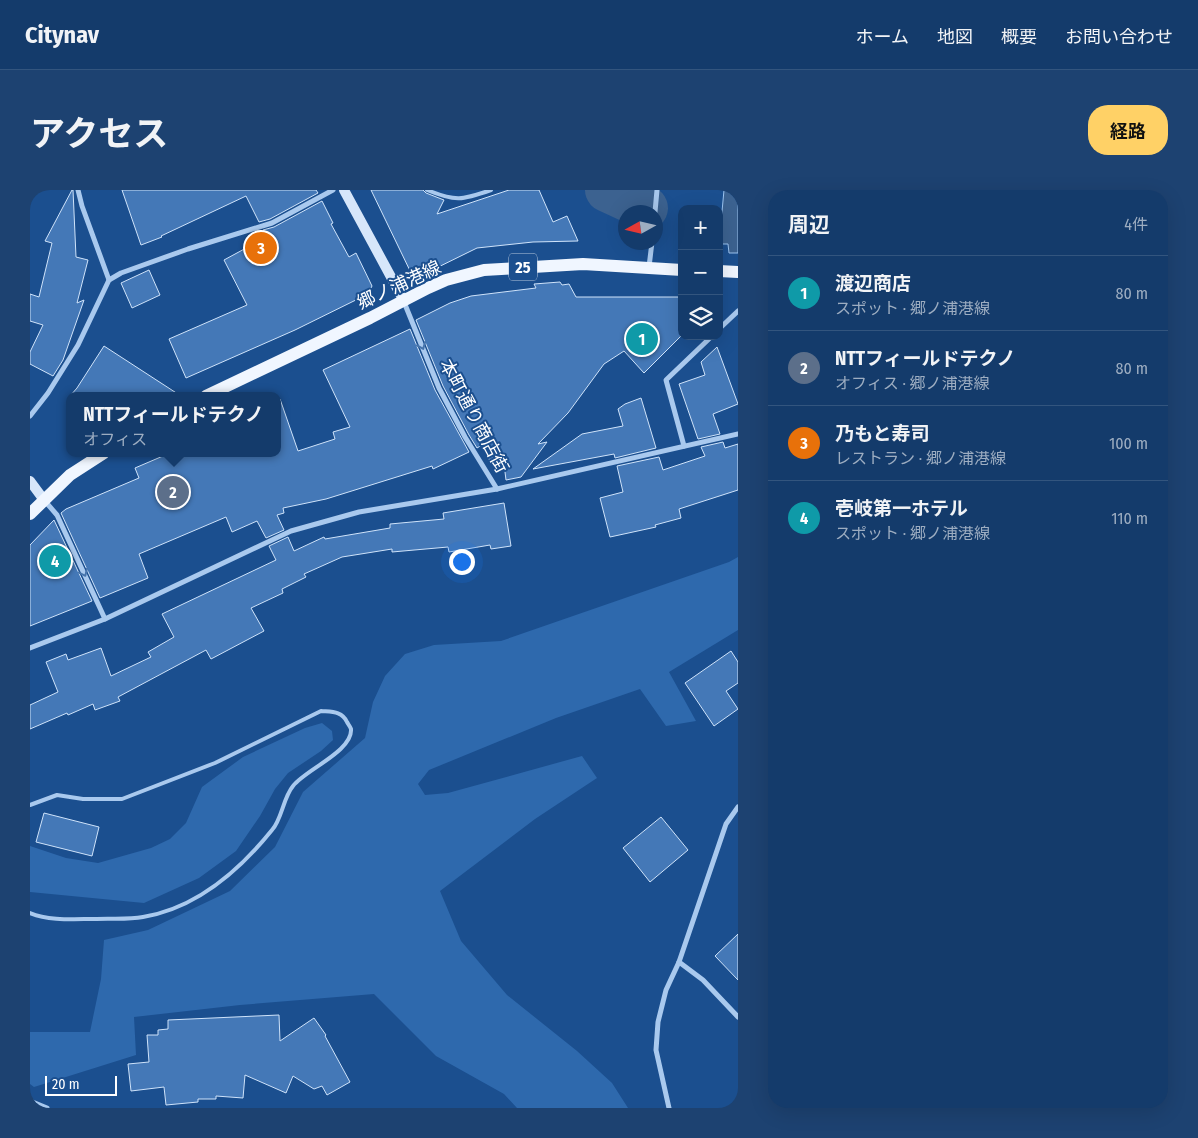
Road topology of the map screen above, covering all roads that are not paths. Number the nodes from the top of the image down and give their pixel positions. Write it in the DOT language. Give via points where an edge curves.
graph roads {
  1 [pos="78,190"];
  2 [pos="333,190"];
  3 [pos="344,190"];
  4 [pos="427,190"];
  5 [pos="491,190"];
  6 [pos="658,190"];
  7 [pos="656,205"];
  8 [pos="651,250"];
  9 [pos="649,269"];
  10 [pos="678,270"];
  11 [pos="723,272"];
  12 [pos="738,272"];
  13 [pos="109,280"];
  14 [pos="404,301"];
  15 [pos="738,311"];
  16 [pos="723,325"];
  17 [pos="708,340"];
  18 [pos="214,392"];
  19 [pos="30,416"];
  20 [pos="738,434"];
  21 [pos="684,446"];
  22 [pos="98,457"];
  23 [pos="30,481"];
  24 [pos="497,489"];
  25 [pos="44,500"];
  26 [pos="30,514"];
  27 [pos="105,619"];
  28 [pos="30,648"];
  29 [pos="30,805"];
  30 [pos="738,807"];
  31 [pos="30,913"];
  32 [pos="679,962"];
  33 [pos="738,1017"];
  34 [pos="30,1101"];
  35 [pos="47,1108"];
  36 [pos="668,1108"];
  1 -- 13 [label="street"];
  2 -- 13 [label="street" via="272,223 188,249"];
  3 -- 14 [label="street"];
  4 -- 5 [label="lane" via="452,199 466,199"];
  6 -- 7 [label="street"];
  8 -- 9 [label="street"];
  9 -- 10 [label="main road, 郷ノ浦港線 / 25"];
  9 -- 14 [label="main road, 郷ノ浦港線 / 25" via="583,264 484,270 446,280"];
  11 -- 12 [label="main road"];
  13 -- 19 [label="street" via="73,354"];
  14 -- 18 [label="main road, 郷ノ浦港線 / 25"];
  14 -- 24 [label="street, 本町通り商店街, one-way" via="439,388"];
  15 -- 16 [label="street"];
  17 -- 21 [label="street" via="666,380"];
  20 -- 21 [label="street"];
  21 -- 24 [label="street"];
  22 -- 25 [label="main road" via="70,475"];
  23 -- 25 [label="street"];
  24 -- 27 [label="street" via="358,512 291,531"];
  25 -- 26 [label="main road"];
  25 -- 27 [label="street, one-way" via="57,515"];
  27 -- 28 [label="street"];
  29 -- 31 [label="lane" via="57,794 83,799 122,799 215,763 321,711 337,712 351,729 348,741 293,785 274,828 238,868 209,891 176,908 143,918 71,919"];
  30 -- 32 [label="street" via="726,824"];
  32 -- 33 [label="street" via="702,980"];
  32 -- 36 [label="street" via="666,990 658,1022 656,1050"];
  34 -- 35 [label="street"];
}
